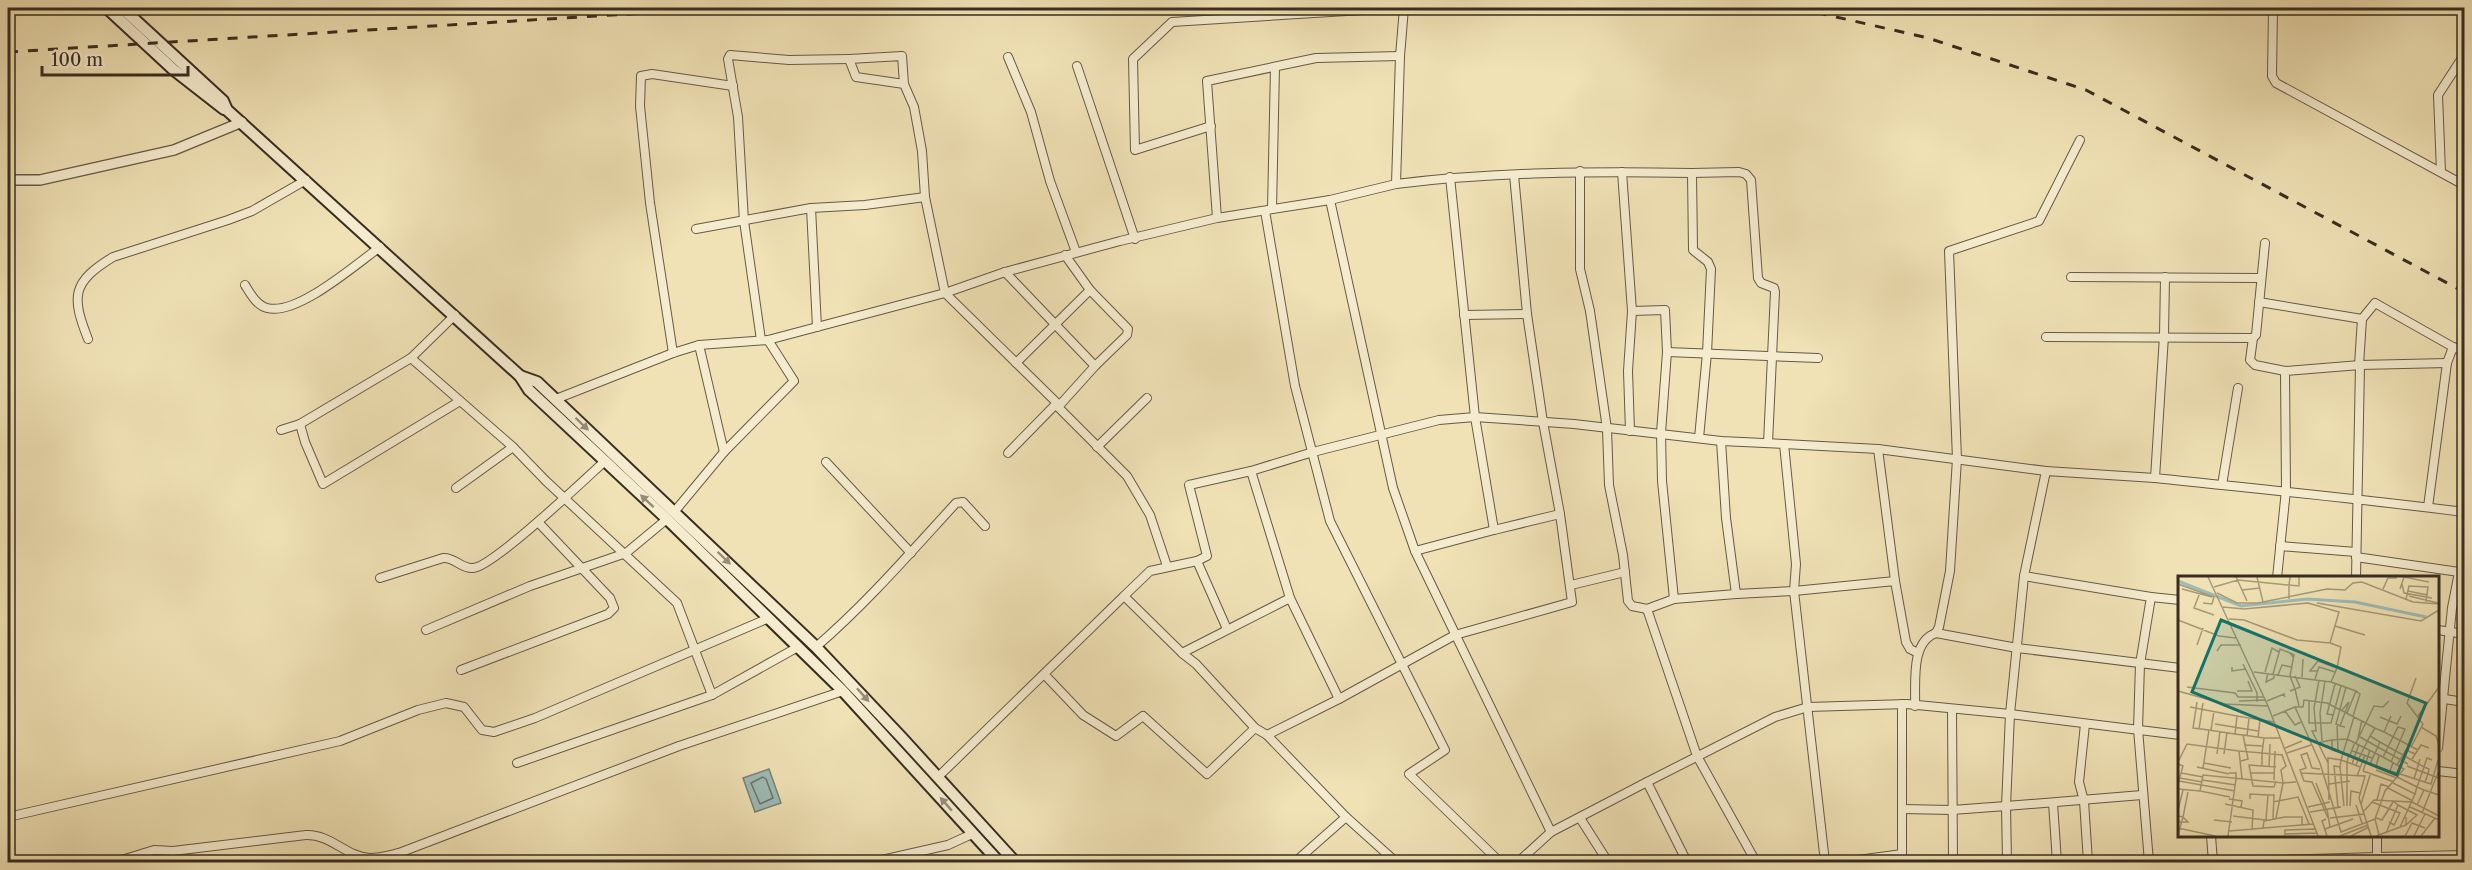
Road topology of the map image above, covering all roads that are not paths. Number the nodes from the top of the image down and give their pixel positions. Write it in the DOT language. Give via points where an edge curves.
graph roads {
  1 [pos="107,8"];
  2 [pos="122,8"];
  3 [pos="1395,8"];
  4 [pos="1404,8"];
  5 [pos="2273,8"];
  6 [pos="2464,55"];
  7 [pos="1400,56"];
  8 [pos="1008,57"];
  9 [pos="849,59"];
  10 [pos="1077,66"];
  11 [pos="1275,67"];
  12 [pos="904,84"];
  13 [pos="733,86"];
  14 [pos="227,110"];
  15 [pos="242,122"];
  16 [pos="1211,126"];
  17 [pos="2080,140"];
  18 [pos="1580,171"];
  19 [pos="1622,172"];
  20 [pos="1692,172"];
  21 [pos="2441,172"];
  22 [pos="1514,175"];
  23 [pos="1450,177"];
  24 [pos="8,180"];
  25 [pos="306,180"];
  26 [pos="1396,184"];
  27 [pos="2464,185"];
  28 [pos="925,197"];
  29 [pos="1330,200"];
  30 [pos="811,208"];
  31 [pos="1268,210"];
  32 [pos="1217,218"];
  33 [pos="744,221"];
  34 [pos="696,229"];
  35 [pos="1135,239"];
  36 [pos="2265,243"];
  37 [pos="380,247"];
  38 [pos="1076,252"];
  39 [pos="1065,255"];
  40 [pos="1005,272"];
  41 [pos="2071,276"];
  42 [pos="2165,277"];
  43 [pos="2260,278"];
  44 [pos="245,285"];
  45 [pos="1090,290"];
  46 [pos="945,293"];
  47 [pos="2259,302"];
  48 [pos="1632,310"];
  49 [pos="1527,314"];
  50 [pos="455,315"];
  51 [pos="1464,315"];
  52 [pos="2362,319"];
  53 [pos="1055,324"];
  54 [pos="817,327"];
  55 [pos="2164,336"];
  56 [pos="2046,337"];
  57 [pos="2253,338"];
  58 [pos="88,339"];
  59 [pos="765,340"];
  60 [pos="699,345"];
  61 [pos="2453,347"];
  62 [pos="2464,351"];
  63 [pos="1667,352"];
  64 [pos="673,353"];
  65 [pos="1707,353"];
  66 [pos="1773,356"];
  67 [pos="411,358"];
  68 [pos="1818,358"];
  69 [pos="1016,363"];
  70 [pos="2447,363"];
  71 [pos="2360,365"];
  72 [pos="1095,366"];
  73 [pos="2285,371"];
  74 [pos="520,376"];
  75 [pos="2238,388"];
  76 [pos="1147,398"];
  77 [pos="556,399"];
  78 [pos="460,401"];
  79 [pos="1475,417"];
  80 [pos="1543,422"];
  81 [pos="300,424"];
  82 [pos="1607,429"];
  83 [pos="281,430"];
  84 [pos="1630,431"];
  85 [pos="1661,433"];
  86 [pos="1381,435"];
  87 [pos="1699,438"];
  88 [pos="1721,441"];
  89 [pos="1768,443"];
  90 [pos="1784,444"];
  91 [pos="513,447"];
  92 [pos="1097,447"];
  93 [pos="1878,449"];
  94 [pos="724,452"];
  95 [pos="1313,452"];
  96 [pos="1008,453"];
  97 [pos="1957,459"];
  98 [pos="605,461"];
  99 [pos="826,462"];
  100 [pos="1251,471"];
  101 [pos="2046,471"];
  102 [pos="2155,478"];
  103 [pos="2222,485"];
  104 [pos="456,488"];
  105 [pos="2286,490"];
  106 [pos="565,497"];
  107 [pos="2358,501"];
  108 [pos="2428,507"];
  109 [pos="2464,512"];
  110 [pos="1560,514"];
  111 [pos="671,515"];
  112 [pos="538,522"];
  113 [pos="985,526"];
  114 [pos="1494,530"];
  115 [pos="2280,546"];
  116 [pos="1415,551"];
  117 [pos="626,553"];
  118 [pos="910,553"];
  119 [pos="2356,554"];
  120 [pos="1197,561"];
  121 [pos="1167,566"];
  122 [pos="583,567"];
  123 [pos="2462,571"];
  124 [pos="1625,572"];
  125 [pos="2024,576"];
  126 [pos="2277,576"];
  127 [pos="2356,576"];
  128 [pos="380,578"];
  129 [pos="1895,581"];
  130 [pos="1571,585"];
  131 [pos="1794,591"];
  132 [pos="1736,594"];
  133 [pos="1124,596"];
  134 [pos="2151,597"];
  135 [pos="1290,598"];
  136 [pos="1674,599"];
  137 [pos="2178,600"];
  138 [pos="1647,609"];
  139 [pos="769,618"];
  140 [pos="1227,629"];
  141 [pos="426,630"];
  142 [pos="2439,630"];
  143 [pos="2451,632"];
  144 [pos="1936,633"];
  145 [pos="2464,634"];
  146 [pos="1455,635"];
  147 [pos="816,646"];
  148 [pos="798,647"];
  149 [pos="2017,648"];
  150 [pos="696,649"];
  151 [pos="1914,651"];
  152 [pos="1182,653"];
  153 [pos="1401,663"];
  154 [pos="2140,664"];
  155 [pos="2178,668"];
  156 [pos="461,670"];
  157 [pos="1044,674"];
  158 [pos="843,691"];
  159 [pos="712,695"];
  160 [pos="2440,698"];
  161 [pos="1339,699"];
  162 [pos="2464,702"];
  163 [pos="1909,705"];
  164 [pos="1808,707"];
  165 [pos="1952,710"];
  166 [pos="2010,714"];
  167 [pos="2439,723"];
  168 [pos="2085,724"];
  169 [pos="1255,728"];
  170 [pos="2138,729"];
  171 [pos="1267,735"];
  172 [pos="2178,735"];
  173 [pos="1697,756"];
  174 [pos="516,763"];
  175 [pos="2439,771"];
  176 [pos="2464,774"];
  177 [pos="938,777"];
  178 [pos="1647,782"];
  179 [pos="2142,795"];
  180 [pos="2084,801"];
  181 [pos="2053,802"];
  182 [pos="2006,806"];
  183 [pos="1902,809"];
  184 [pos="1952,810"];
  185 [pos="8,817"];
  186 [pos="1346,817"];
  187 [pos="1580,818"];
  188 [pos="1551,832"];
  189 [pos="972,834"];
  190 [pos="2211,837"];
  191 [pos="2377,837"];
  192 [pos="2464,855"];
  193 [pos="2377,857"];
  194 [pos="1890,859"];
  195 [pos="115,862"];
  196 [pos="877,862"];
  197 [pos="999,862"];
  198 [pos="1015,862"];
  199 [pos="1295,862"];
  200 [pos="1396,862"];
  201 [pos="1500,862"];
  202 [pos="1518,862"];
  203 [pos="1608,862"];
  204 [pos="1687,862"];
  205 [pos="1756,862"];
  206 [pos="1825,862"];
  207 [pos="1843,862"];
  208 [pos="1953,862"];
  209 [pos="2007,862"];
  210 [pos="2057,862"];
  211 [pos="2088,862"];
  212 [pos="2149,862"];
  213 [pos="2206,862"];
  214 [pos="2213,862"];
  1 -- 14 [label="main road" via="174,70"];
  2 -- 14 [label="main road" via="223,101"];
  3 -- 16 [label="street" via="1172,22 1133,59 1135,150"];
  4 -- 7 [label="street"];
  5 -- 21 [label="street" via="2272,76 2276,83"];
  6 -- 21 [label="street" via="2438,95"];
  7 -- 11 [label="street" via="1316,58"];
  7 -- 26 [label="street"];
  8 -- 38 [label="street" via="1031,112 1050,181"];
  9 -- 12 [label="street" via="856,77"];
  9 -- 12 [label="street" via="902,56"];
  9 -- 13 [label="street" via="789,60 730,55"];
  10 -- 35 [label="street"];
  11 -- 16 [label="street" via="1207,81"];
  11 -- 31 [label="street"];
  12 -- 28 [label="street" via="914,107"];
  13 -- 33 [label="street"];
  13 -- 64 [label="street" via="652,74 641,76 640,106 650,203"];
  14 -- 15 [label="main road"];
  15 -- 24 [label="street" via="174,150 40,180"];
  15 -- 25 [label="main road"];
  16 -- 32 [label="street"];
  17 -- 97 [label="street" via="2039,221 1949,251"];
  18 -- 19 [label="street"];
  18 -- 22 [label="street"];
  18 -- 82 [label="street" via="1580,269"];
  19 -- 20 [label="street"];
  19 -- 48 [label="street"];
  20 -- 65 [label="street" via="1693,250 1708,261 1711,269"];
  20 -- 66 [label="street" via="1739,172 1751,180 1758,278 1775,292"];
  21 -- 27 [label="street"];
  22 -- 23 [label="street"];
  22 -- 49 [label="street"];
  23 -- 26 [label="street"];
  23 -- 51 [label="street"];
  25 -- 37 [label="main road"];
  25 -- 58 [label="street" via="236,217 103,263 76,297"];
  26 -- 29 [label="street"];
  28 -- 30 [label="street"];
  28 -- 46 [label="street"];
  29 -- 31 [label="street"];
  29 -- 86 [label="street"];
  30 -- 33 [label="street"];
  30 -- 54 [label="street"];
  31 -- 32 [label="street"];
  31 -- 95 [label="street" via="1295,386"];
  32 -- 35 [label="street"];
  33 -- 34 [label="street"];
  33 -- 59 [label="street"];
  35 -- 38 [label="street"];
  36 -- 43 [label="street"];
  37 -- 44 [label="street" via="299,302 281,309 258,304"];
  37 -- 50 [label="main road"];
  38 -- 39 [label="street"];
  39 -- 40 [label="street"];
  39 -- 45 [label="street"];
  40 -- 46 [label="street"];
  40 -- 53 [label="street"];
  41 -- 42 [label="street"];
  42 -- 43 [label="street"];
  42 -- 55 [label="street"];
  43 -- 47 [label="street"];
  45 -- 53 [label="street"];
  45 -- 72 [label="street" via="1128,329"];
  46 -- 54 [label="street"];
  46 -- 69 [label="street"];
  47 -- 52 [label="street"];
  47 -- 57 [label="street"];
  48 -- 63 [label="street" via="1665,310"];
  48 -- 84 [label="street"];
  49 -- 51 [label="street"];
  49 -- 80 [label="street"];
  50 -- 67 [label="street"];
  50 -- 74 [label="main road"];
  51 -- 79 [label="street"];
  52 -- 61 [label="street" via="2372,304 2379,304"];
  52 -- 71 [label="street"];
  53 -- 69 [label="street"];
  53 -- 72 [label="street"];
  54 -- 59 [label="street"];
  55 -- 56 [label="street"];
  55 -- 57 [label="street"];
  55 -- 102 [label="street"];
  57 -- 73 [label="street" via="2250,360 2254,365"];
  59 -- 60 [label="street"];
  59 -- 94 [label="street" via="794,381"];
  60 -- 64 [label="street"];
  60 -- 94 [label="street"];
  61 -- 62 [label="street"];
  61 -- 70 [label="street"];
  63 -- 65 [label="street"];
  63 -- 85 [label="street"];
  64 -- 77 [label="street"];
  65 -- 66 [label="street"];
  65 -- 87 [label="street"];
  66 -- 68 [label="street"];
  66 -- 89 [label="street"];
  67 -- 78 [label="street"];
  67 -- 81 [label="street"];
  69 -- 96 [label="street" via="1057,403"];
  70 -- 71 [label="street"];
  70 -- 108 [label="street"];
  71 -- 73 [label="street"];
  71 -- 107 [label="street"];
  72 -- 92 [label="street" via="1058,407"];
  73 -- 105 [label="street"];
  74 -- 77 [label="main road" via="537,382"];
  74 -- 98 [label="main road" via="529,390"];
  75 -- 103 [label="street"];
  76 -- 92 [label="street"];
  77 -- 111 [label="main road, one-way"];
  78 -- 81 [label="street" via="323,484"];
  78 -- 91 [label="street"];
  79 -- 80 [label="street"];
  79 -- 86 [label="street" via="1439,420"];
  79 -- 114 [label="street"];
  80 -- 82 [label="street"];
  80 -- 110 [label="street"];
  81 -- 83 [label="street"];
  82 -- 84 [label="street"];
  82 -- 124 [label="street" via="1610,485"];
  84 -- 85 [label="street"];
  85 -- 87 [label="street"];
  85 -- 136 [label="street"];
  86 -- 95 [label="street"];
  86 -- 116 [label="street" via="1393,488"];
  87 -- 88 [label="street"];
  88 -- 89 [label="street"];
  88 -- 132 [label="street"];
  89 -- 90 [label="street"];
  90 -- 93 [label="street"];
  90 -- 131 [label="street" via="1796,564"];
  91 -- 104 [label="street"];
  91 -- 106 [label="street"];
  92 -- 121 [label="street" via="1140,495"];
  93 -- 97 [label="street"];
  93 -- 129 [label="street"];
  94 -- 111 [label="street"];
  95 -- 100 [label="street"];
  95 -- 153 [label="street" via="1330,521"];
  97 -- 101 [label="street"];
  97 -- 144 [label="street" via="1950,571"];
  98 -- 106 [label="street"];
  111 -- 98 [label="main road, one-way"];
  99 -- 118 [label="street"];
  100 -- 120 [label="street" via="1189,485 1206,553 1205,559"];
  100 -- 135 [label="street"];
  101 -- 102 [label="street"];
  101 -- 125 [label="street"];
  102 -- 103 [label="street"];
  103 -- 105 [label="street"];
  105 -- 107 [label="street"];
  105 -- 115 [label="street"];
  106 -- 112 [label="street"];
  106 -- 117 [label="street"];
  107 -- 108 [label="street"];
  107 -- 119 [label="street"];
  108 -- 109 [label="street"];
  110 -- 114 [label="street"];
  110 -- 130 [label="street"];
  111 -- 117 [label="street"];
  111 -- 139 [label="main road"];
  111 -- 147 [label="main road, one-way"];
  112 -- 122 [label="street"];
  112 -- 128 [label="street" via="485,565 473,568 443,558"];
  113 -- 118 [label="street" via="959,502"];
  114 -- 116 [label="street"];
  115 -- 119 [label="street"];
  115 -- 126 [label="street"];
  116 -- 146 [label="street"];
  117 -- 122 [label="street"];
  117 -- 150 [label="street" via="677,603"];
  118 -- 147 [label="street"];
  119 -- 123 [label="street"];
  119 -- 127 [label="street"];
  120 -- 121 [label="street"];
  120 -- 140 [label="street"];
  121 -- 133 [label="street" via="1144,575"];
  122 -- 141 [label="street"];
  122 -- 156 [label="street" via="610,597 614,608 608,614"];
  123 -- 143 [label="street" via="2452,608"];
  124 -- 130 [label="street"];
  124 -- 138 [label="street" via="1629,604"];
  125 -- 134 [label="street"];
  125 -- 149 [label="street"];
  129 -- 131 [label="street"];
  129 -- 151 [label="street" via="1906,642"];
  130 -- 146 [label="street" via="1572,602"];
  131 -- 132 [label="street"];
  131 -- 164 [label="street"];
  132 -- 136 [label="street"];
  133 -- 152 [label="street"];
  133 -- 157 [label="street"];
  134 -- 137 [label="street"];
  134 -- 154 [label="street"];
  135 -- 140 [label="street"];
  135 -- 161 [label="street"];
  136 -- 138 [label="street"];
  138 -- 173 [label="street"];
  139 -- 148 [label="main road"];
  139 -- 150 [label="street"];
  140 -- 152 [label="street"];
  142 -- 143 [label="street"];
  143 -- 145 [label="street"];
  143 -- 160 [label="street"];
  144 -- 149 [label="street"];
  144 -- 151 [label="street"];
  146 -- 153 [label="street"];
  146 -- 188 [label="street"];
  147 -- 177 [label="main road, one-way"];
  148 -- 158 [label="main road"];
  148 -- 159 [label="street"];
  149 -- 154 [label="street"];
  149 -- 166 [label="street"];
  150 -- 159 [label="street"];
  150 -- 185 [label="street" via="494,732 482,730 464,707 446,703 340,741"];
  151 -- 163 [label="street"];
  152 -- 169 [label="street" via="1197,664"];
  153 -- 161 [label="street"];
  153 -- 201 [label="street" via="1445,750 1409,774"];
  154 -- 155 [label="street"];
  154 -- 170 [label="street"];
  157 -- 169 [label="street" via="1083,715 1116,736 1143,716 1207,774"];
  157 -- 177 [label="street"];
  189 -- 158 [label="main road, one-way"];
  158 -- 195 [label="street" via="679,746 399,853 363,856 325,837 306,835 154,850"];
  159 -- 174 [label="street"];
  160 -- 162 [label="street"];
  160 -- 167 [label="street"];
  161 -- 171 [label="street"];
  163 -- 164 [label="street"];
  163 -- 165 [label="street"];
  163 -- 183 [label="street"];
  164 -- 173 [label="street" via="1775,717"];
  164 -- 206 [label="street"];
  165 -- 166 [label="street"];
  165 -- 184 [label="street"];
  166 -- 168 [label="street"];
  166 -- 182 [label="street"];
  168 -- 170 [label="street"];
  168 -- 180 [label="street" via="2079,782"];
  169 -- 171 [label="street"];
  170 -- 172 [label="street"];
  170 -- 179 [label="street"];
  171 -- 186 [label="street"];
  173 -- 178 [label="street"];
  173 -- 205 [label="street"];
  175 -- 176 [label="street"];
  177 -- 198 [label="main road"];
  178 -- 187 [label="street"];
  178 -- 204 [label="street"];
  179 -- 180 [label="street"];
  179 -- 212 [label="street"];
  180 -- 181 [label="street"];
  180 -- 211 [label="street"];
  181 -- 182 [label="street"];
  181 -- 210 [label="street"];
  182 -- 184 [label="street"];
  182 -- 209 [label="street"];
  183 -- 184 [label="street"];
  183 -- 194 [label="street" via="1902,854"];
  184 -- 208 [label="street"];
  186 -- 199 [label="street"];
  186 -- 200 [label="street"];
  187 -- 188 [label="street"];
  187 -- 203 [label="street"];
  188 -- 202 [label="street"];
  189 -- 196 [label="street" via="948,845"];
  189 -- 197 [label="main road"];
  190 -- 214 [label="street"];
  191 -- 193 [label="street"];
  192 -- 193 [label="street"];
  193 -- 214 [label="street"];
  194 -- 207 [label="street"];
  213 -- 214 [label="street"];
}
